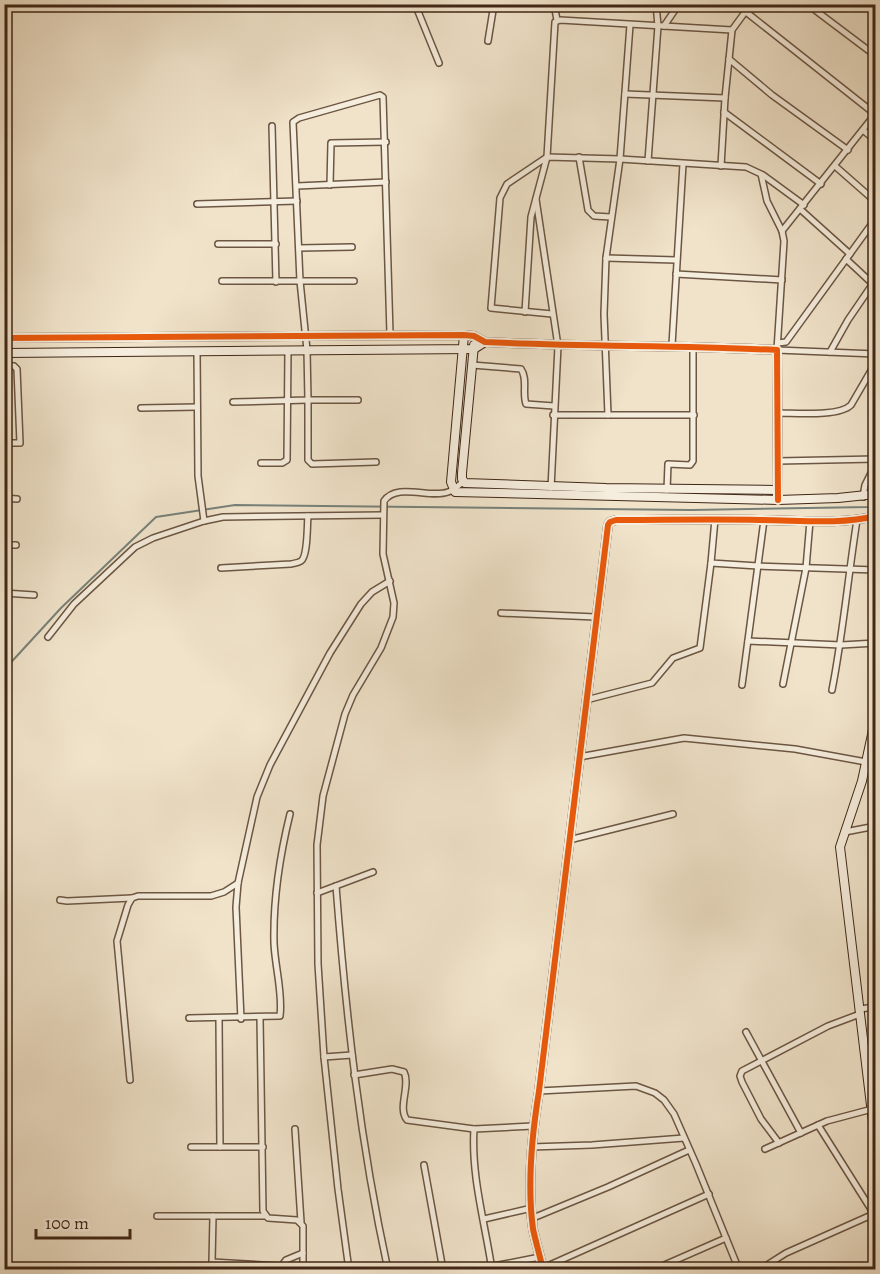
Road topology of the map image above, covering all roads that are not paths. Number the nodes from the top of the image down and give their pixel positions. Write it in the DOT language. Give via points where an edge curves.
graph roads {
  1 [pos="416,4"];
  2 [pos="494,4"];
  3 [pos="554,4"];
  4 [pos="656,4"];
  5 [pos="679,4"];
  6 [pos="751,4"];
  7 [pos="807,4"];
  8 [pos="746,12"];
  9 [pos="557,20"];
  10 [pos="630,24"];
  11 [pos="661,26"];
  12 [pos="732,30"];
  13 [pos="488,41"];
  14 [pos="876,56"];
  15 [pos="729,59"];
  16 [pos="438,63"];
  17 [pos="625,94"];
  18 [pos="651,95"];
  19 [pos="725,98"];
  20 [pos="724,112"];
  21 [pos="875,113"];
  22 [pos="272,126"];
  23 [pos="863,130"];
  24 [pos="876,141"];
  25 [pos="386,142"];
  26 [pos="848,150"];
  27 [pos="547,157"];
  28 [pos="579,157"];
  29 [pos="620,159"];
  30 [pos="648,162"];
  31 [pos="683,164"];
  32 [pos="721,166"];
  33 [pos="835,166"];
  34 [pos="761,174"];
  35 [pos="386,182"];
  36 [pos="330,184"];
  37 [pos="821,184"];
  38 [pos="297,186"];
  39 [pos="536,194"];
  40 [pos="297,201"];
  41 [pos="275,202"];
  42 [pos="876,202"];
  43 [pos="197,204"];
  44 [pos="802,207"];
  45 [pos="611,217"];
  46 [pos="876,218"];
  47 [pos="782,231"];
  48 [pos="218,244"];
  49 [pos="276,244"];
  50 [pos="352,247"];
  51 [pos="299,248"];
  52 [pos="848,257"];
  53 [pos="606,258"];
  54 [pos="676,260"];
  55 [pos="676,273"];
  56 [pos="782,280"];
  57 [pos="222,281"];
  58 [pos="300,281"];
  59 [pos="354,281"];
  60 [pos="276,282"];
  61 [pos="874,283"];
  62 [pos="525,312"];
  63 [pos="552,314"];
  64 [pos="390,334"];
  65 [pos="464,334"];
  66 [pos="305,335"];
  67 [pos="133,336"];
  68 [pos="474,336"];
  69 [pos="4,338"];
  70 [pos="485,342"];
  71 [pos="672,345"];
  72 [pos="558,346"];
  73 [pos="604,346"];
  74 [pos="693,346"];
  75 [pos="778,347"];
  76 [pos="463,349"];
  77 [pos="474,349"];
  78 [pos="288,350"];
  79 [pos="307,350"];
  80 [pos="132,351"];
  81 [pos="197,351"];
  82 [pos="830,352"];
  83 [pos="4,353"];
  84 [pos="876,354"];
  85 [pos="876,362"];
  86 [pos="4,365"];
  87 [pos="472,365"];
  88 [pos="308,400"];
  89 [pos="358,400"];
  90 [pos="288,401"];
  91 [pos="234,402"];
  92 [pos="554,406"];
  93 [pos="197,407"];
  94 [pos="141,408"];
  95 [pos="778,413"];
  96 [pos="553,415"];
  97 [pos="608,415"];
  98 [pos="694,415"];
  99 [pos="4,443"];
  100 [pos="778,461"];
  101 [pos="876,461"];
  102 [pos="376,462"];
  103 [pos="261,463"];
  104 [pos="464,481"];
  105 [pos="453,490"];
  106 [pos="777,490"];
  107 [pos="551,491"];
  108 [pos="667,493"];
  109 [pos="876,494"];
  110 [pos="863,497"];
  111 [pos="4,498"];
  112 [pos="17,499"];
  113 [pos="778,500"];
  114 [pos="383,509"];
  115 [pos="308,516"];
  116 [pos="876,516"];
  117 [pos="715,519"];
  118 [pos="764,520"];
  119 [pos="857,520"];
  120 [pos="204,521"];
  121 [pos="810,521"];
  122 [pos="4,545"];
  123 [pos="16,545"];
  124 [pos="711,563"];
  125 [pos="758,566"];
  126 [pos="221,568"];
  127 [pos="806,568"];
  128 [pos="849,570"];
  129 [pos="876,570"];
  130 [pos="390,581"];
  131 [pos="4,593"];
  132 [pos="34,595"];
  133 [pos="501,613"];
  134 [pos="596,617"];
  135 [pos="48,637"];
  136 [pos="748,641"];
  137 [pos="876,643"];
  138 [pos="790,644"];
  139 [pos="841,645"];
  140 [pos="783,684"];
  141 [pos="742,685"];
  142 [pos="832,690"];
  143 [pos="586,700"];
  144 [pos="876,716"];
  145 [pos="579,757"];
  146 [pos="866,762"];
  147 [pos="290,814"];
  148 [pos="673,814"];
  149 [pos="876,826"];
  150 [pos="845,832"];
  151 [pos="569,840"];
  152 [pos="373,872"];
  153 [pos="238,883"];
  154 [pos="336,886"];
  155 [pos="317,893"];
  156 [pos="132,898"];
  157 [pos="60,900"];
  158 [pos="876,1007"];
  159 [pos="859,1011"];
  160 [pos="189,1018"];
  161 [pos="260,1018"];
  162 [pos="219,1019"];
  163 [pos="240,1019"];
  164 [pos="746,1032"];
  165 [pos="351,1055"];
  166 [pos="324,1057"];
  167 [pos="761,1061"];
  168 [pos="876,1065"];
  169 [pos="866,1066"];
  170 [pos="354,1075"];
  171 [pos="130,1080"];
  172 [pos="539,1091"];
  173 [pos="873,1109"];
  174 [pos="818,1125"];
  175 [pos="533,1126"];
  176 [pos="295,1129"];
  177 [pos="474,1129"];
  178 [pos="801,1132"];
  179 [pos="684,1138"];
  180 [pos="779,1143"];
  181 [pos="876,1146"];
  182 [pos="191,1147"];
  183 [pos="220,1147"];
  184 [pos="262,1147"];
  185 [pos="531,1147"];
  186 [pos="765,1149"];
  187 [pos="689,1150"];
  188 [pos="424,1165"];
  189 [pos="709,1194"];
  190 [pos="532,1208"];
  191 [pos="875,1213"];
  192 [pos="157,1216"];
  193 [pos="213,1216"];
  194 [pos="266,1216"];
  195 [pos="532,1218"];
  196 [pos="483,1220"];
  197 [pos="301,1222"];
  198 [pos="726,1238"];
  199 [pos="303,1253"];
  200 [pos="540,1257"];
  201 [pos="280,1268"];
  202 [pos="492,1268"];
  203 [pos="303,1269"];
  204 [pos="349,1269"];
  205 [pos="388,1269"];
  206 [pos="443,1269"];
  207 [pos="473,1269"];
  208 [pos="543,1269"];
  209 [pos="653,1269"];
  210 [pos="739,1269"];
  211 [pos="759,1269"];
  1 -- 16 [label="street"];
  2 -- 13 [label="street"];
  3 -- 9 [label="street"];
  4 -- 11 [label="street"];
  5 -- 11 [label="street"];
  6 -- 8 [label="street"];
  7 -- 14 [label="street"];
  8 -- 12 [label="street"];
  8 -- 21 [label="street"];
  9 -- 10 [label="street"];
  9 -- 27 [label="street"];
  10 -- 11 [label="street"];
  10 -- 17 [label="street"];
  11 -- 12 [label="street"];
  11 -- 18 [label="street"];
  12 -- 15 [label="street"];
  15 -- 19 [label="street"];
  15 -- 26 [label="street"];
  17 -- 18 [label="street"];
  17 -- 29 [label="street"];
  18 -- 19 [label="street"];
  18 -- 30 [label="street"];
  19 -- 20 [label="street"];
  20 -- 32 [label="street"];
  20 -- 37 [label="street"];
  21 -- 23 [label="street"];
  22 -- 41 [label="street"];
  23 -- 24 [label="street"];
  23 -- 26 [label="street"];
  25 -- 35 [label="street"];
  25 -- 36 [label="street" via="331,143"];
  25 -- 38 [label="street" via="382,96 295,120"];
  26 -- 33 [label="street"];
  27 -- 28 [label="street"];
  27 -- 39 [label="street"];
  27 -- 62 [label="street" via="507,184 500,198 491,308"];
  28 -- 29 [label="street"];
  28 -- 45 [label="street" via="588,210 594,216"];
  29 -- 30 [label="street"];
  29 -- 45 [label="street"];
  30 -- 31 [label="street"];
  31 -- 32 [label="street"];
  31 -- 54 [label="street"];
  32 -- 34 [label="street" via="751,168"];
  33 -- 37 [label="street"];
  33 -- 42 [label="street"];
  34 -- 44 [label="street"];
  34 -- 47 [label="street" via="767,201"];
  35 -- 36 [label="street"];
  35 -- 64 [label="street"];
  36 -- 38 [label="street"];
  37 -- 44 [label="street"];
  38 -- 40 [label="street"];
  39 -- 62 [label="street" via="530,226"];
  39 -- 63 [label="street"];
  40 -- 41 [label="street"];
  40 -- 51 [label="street"];
  41 -- 43 [label="street"];
  41 -- 49 [label="street"];
  44 -- 47 [label="street"];
  44 -- 52 [label="street"];
  45 -- 53 [label="street"];
  46 -- 52 [label="street"];
  47 -- 56 [label="street"];
  48 -- 49 [label="street"];
  49 -- 60 [label="street"];
  50 -- 51 [label="street"];
  51 -- 58 [label="street"];
  52 -- 61 [label="street"];
  52 -- 75 [label="street" via="786,342"];
  53 -- 54 [label="street"];
  53 -- 73 [label="street"];
  54 -- 55 [label="street"];
  55 -- 56 [label="street"];
  55 -- 71 [label="street"];
  56 -- 75 [label="street"];
  57 -- 60 [label="street"];
  58 -- 59 [label="street"];
  58 -- 60 [label="street"];
  58 -- 66 [label="street"];
  61 -- 82 [label="street"];
  62 -- 63 [label="street"];
  63 -- 72 [label="street"];
  64 -- 65 [label="street"];
  64 -- 66 [label="street"];
  65 -- 68 [label="street"];
  65 -- 76 [label="street"];
  66 -- 67 [label="street"];
  66 -- 79 [label="street"];
  67 -- 69 [label="street"];
  67 -- 80 [label="street"];
  68 -- 70 [label="street"];
  68 -- 77 [label="street"];
  70 -- 72 [label="street"];
  70 -- 77 [label="street"];
  71 -- 73 [label="street"];
  71 -- 74 [label="street"];
  72 -- 73 [label="street"];
  72 -- 92 [label="street"];
  73 -- 97 [label="street"];
  74 -- 75 [label="street"];
  74 -- 98 [label="street"];
  75 -- 82 [label="street"];
  75 -- 95 [label="street"];
  76 -- 77 [label="street"];
  76 -- 79 [label="street"];
  76 -- 105 [label="street"];
  77 -- 87 [label="street"];
  78 -- 79 [label="street"];
  78 -- 81 [label="street"];
  78 -- 90 [label="street"];
  79 -- 88 [label="street"];
  80 -- 81 [label="street"];
  80 -- 83 [label="street"];
  81 -- 93 [label="street"];
  82 -- 84 [label="street"];
  85 -- 95 [label="street" via="846,410"];
  86 -- 99 [label="street" via="17,369 21,429 20,443"];
  87 -- 92 [label="street" via="521,369 526,404"];
  87 -- 104 [label="street"];
  88 -- 89 [label="street"];
  88 -- 90 [label="street"];
  88 -- 102 [label="street" via="308,460 312,464"];
  90 -- 91 [label="street"];
  90 -- 103 [label="street" via="287,460"];
  92 -- 96 [label="street"];
  93 -- 94 [label="street"];
  93 -- 120 [label="street" via="198,476"];
  95 -- 100 [label="street"];
  96 -- 97 [label="street"];
  96 -- 107 [label="street"];
  97 -- 98 [label="street"];
  98 -- 108 [label="street" via="693,461 690,465 668,464"];
  100 -- 101 [label="street"];
  100 -- 106 [label="street"];
  101 -- 110 [label="street"];
  104 -- 105 [label="street"];
  104 -- 107 [label="street"];
  105 -- 107 [label="street"];
  105 -- 114 [label="street" via="444,494 400,493 387,497"];
  106 -- 108 [label="street"];
  106 -- 113 [label="street"];
  107 -- 108 [label="street"];
  108 -- 113 [label="street"];
  109 -- 110 [label="street"];
  110 -- 113 [label="street"];
  111 -- 112 [label="street"];
  114 -- 115 [label="street"];
  114 -- 130 [label="street" via="384,554"];
  115 -- 120 [label="street" via="223,517"];
  115 -- 126 [label="street" via="302,561"];
  116 -- 119 [label="street"];
  117 -- 118 [label="street"];
  117 -- 124 [label="street"];
  117 -- 134 [label="street" via="610,522"];
  118 -- 121 [label="street"];
  118 -- 125 [label="street"];
  119 -- 121 [label="street"];
  119 -- 128 [label="street"];
  120 -- 135 [label="street" via="135,547 74,604"];
  121 -- 127 [label="street"];
  122 -- 123 [label="street"];
  124 -- 125 [label="street"];
  124 -- 143 [label="street" via="700,648 673,658 652,682"];
  125 -- 127 [label="street"];
  125 -- 136 [label="street"];
  127 -- 128 [label="street"];
  127 -- 138 [label="street"];
  128 -- 129 [label="street"];
  128 -- 139 [label="street"];
  130 -- 153 [label="street" via="361,604 330,652 270,765 257,797"];
  130 -- 155 [label="street" via="394,603 389,630 348,705 323,796 316,845"];
  131 -- 132 [label="street"];
  133 -- 134 [label="street"];
  134 -- 143 [label="street"];
  136 -- 138 [label="street"];
  136 -- 141 [label="street"];
  137 -- 139 [label="street"];
  138 -- 139 [label="street"];
  138 -- 140 [label="street"];
  139 -- 142 [label="street"];
  143 -- 145 [label="street"];
  144 -- 146 [label="street"];
  145 -- 146 [label="street" via="684,738 795,749"];
  145 -- 151 [label="street"];
  146 -- 150 [label="street"];
  147 -- 161 [label="street" via="274,921 281,1014 277,1018"];
  148 -- 151 [label="street"];
  149 -- 150 [label="street"];
  150 -- 159 [label="street" via="840,847"];
  151 -- 172 [label="street"];
  152 -- 154 [label="street"];
  153 -- 156 [label="street" via="211,896"];
  153 -- 163 [label="street"];
  154 -- 155 [label="street"];
  154 -- 165 [label="street"];
  155 -- 166 [label="street"];
  156 -- 157 [label="street"];
  156 -- 171 [label="street" via="117,941"];
  158 -- 159 [label="street"];
  159 -- 167 [label="street"];
  159 -- 169 [label="street"];
  160 -- 162 [label="street"];
  161 -- 163 [label="street"];
  161 -- 184 [label="street"];
  162 -- 163 [label="street"];
  162 -- 183 [label="street"];
  164 -- 167 [label="street"];
  165 -- 166 [label="street"];
  165 -- 170 [label="street"];
  166 -- 204 [label="street"];
  167 -- 178 [label="street"];
  167 -- 180 [label="street" via="740,1076 761,1119"];
  168 -- 169 [label="street"];
  169 -- 173 [label="street"];
  170 -- 177 [label="street" via="404,1072 403,1113 407,1120"];
  170 -- 205 [label="street"];
  172 -- 175 [label="street"];
  172 -- 179 [label="street" via="626,1086 646,1089 664,1100"];
  173 -- 174 [label="street"];
  173 -- 181 [label="street"];
  174 -- 178 [label="street"];
  174 -- 191 [label="street"];
  175 -- 177 [label="street"];
  175 -- 185 [label="street"];
  176 -- 197 [label="street"];
  177 -- 196 [label="street"];
  178 -- 180 [label="street"];
  179 -- 185 [label="street"];
  179 -- 187 [label="street"];
  180 -- 186 [label="street"];
  182 -- 183 [label="street"];
  183 -- 184 [label="street"];
  184 -- 194 [label="street"];
  185 -- 190 [label="street"];
  187 -- 189 [label="street"];
  187 -- 195 [label="street"];
  188 -- 206 [label="street"];
  189 -- 198 [label="street"];
  189 -- 208 [label="street"];
  190 -- 195 [label="street"];
  190 -- 196 [label="street"];
  191 -- 211 [label="street" via="786,1252"];
  192 -- 193 [label="street"];
  193 -- 194 [label="street"];
  193 -- 201 [label="street" via="212,1262"];
  194 -- 197 [label="street"];
  195 -- 200 [label="street"];
  196 -- 202 [label="street"];
  197 -- 199 [label="street"];
  198 -- 209 [label="street"];
  198 -- 210 [label="street"];
  199 -- 201 [label="street" via="286,1260"];
  199 -- 203 [label="street"];
  200 -- 202 [label="street"];
  200 -- 208 [label="street"];
  202 -- 207 [label="street"];
}
